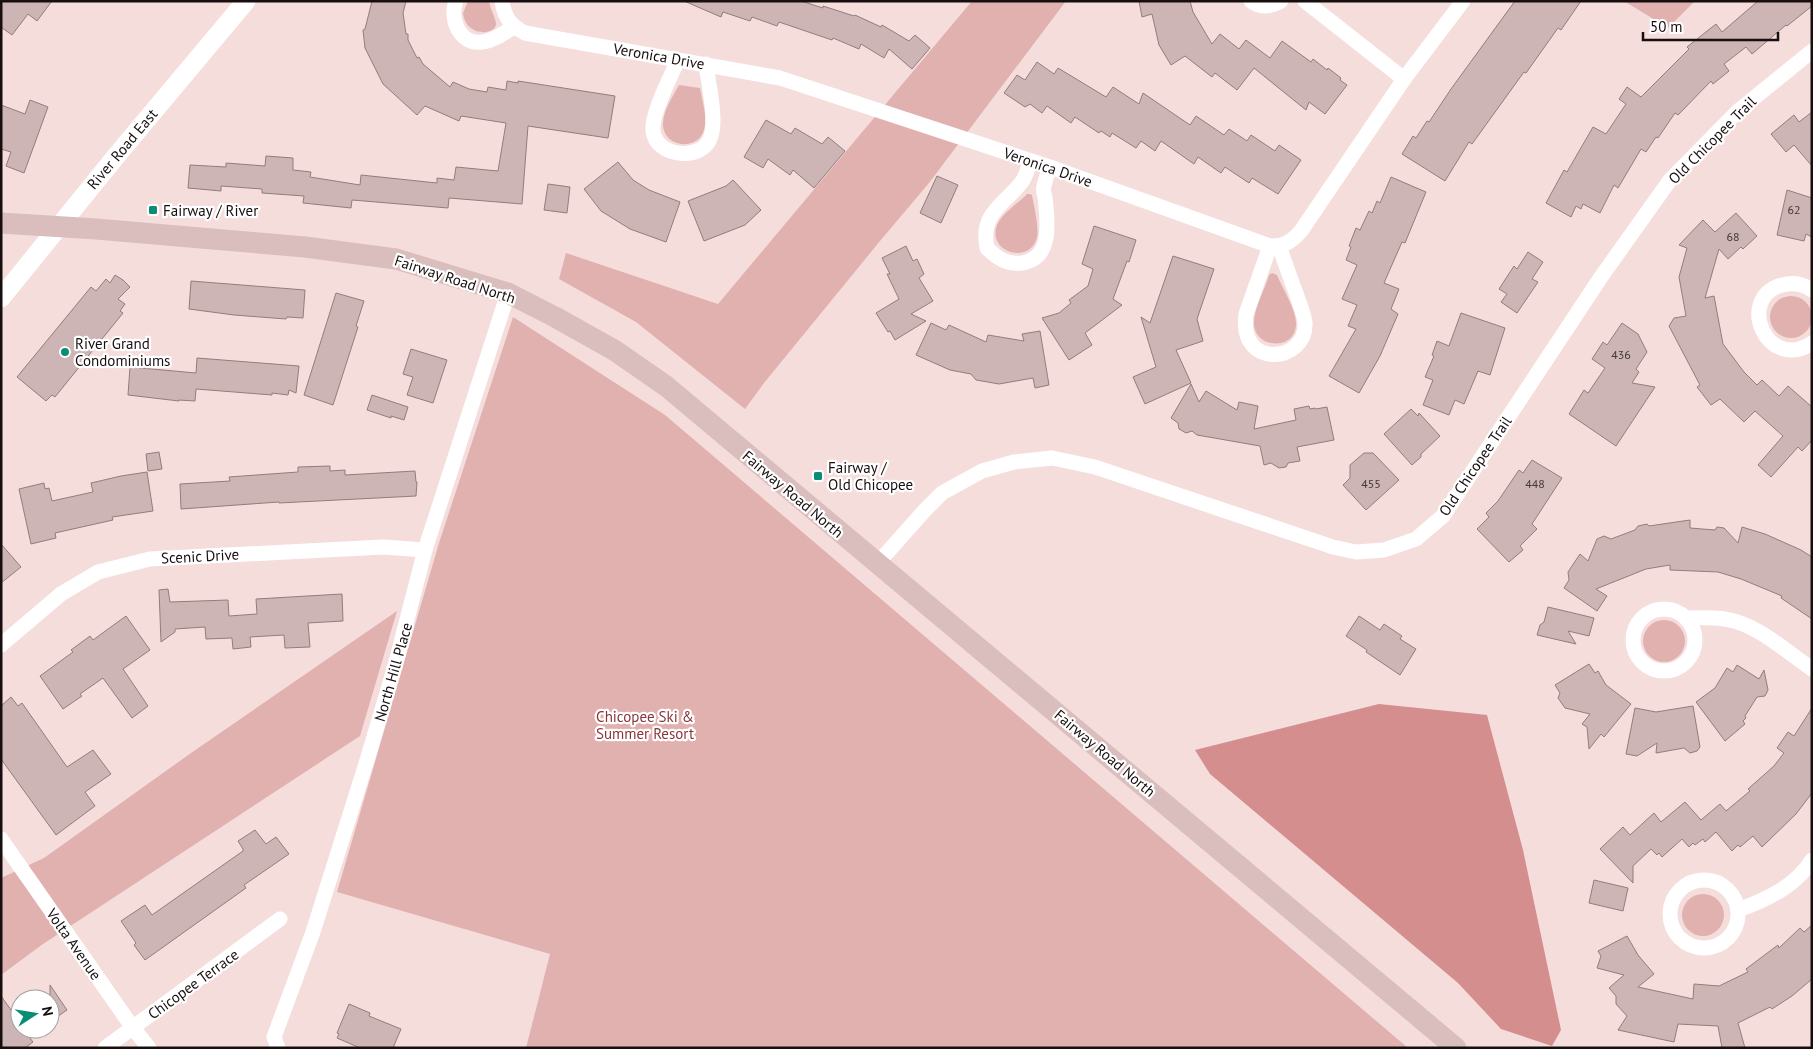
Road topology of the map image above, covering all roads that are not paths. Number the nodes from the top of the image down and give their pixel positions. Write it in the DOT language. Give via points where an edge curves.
graph roads {
  1 [pos="246,1"];
  2 [pos="456,1"];
  3 [pos="502,1"];
  4 [pos="1251,1"];
  5 [pos="1281,1"];
  6 [pos="1305,1"];
  7 [pos="1463,1"];
  8 [pos="514,27"];
  9 [pos="1812,51"];
  10 [pos="678,60"];
  11 [pos="706,64"];
  12 [pos="1404,78"];
  13 [pos="1030,161"];
  14 [pos="1050,167"];
  15 [pos="1,223"];
  16 [pos="60,226"];
  17 [pos="1275,246"];
  18 [pos="1812,290"];
  19 [pos="508,293"];
  20 [pos="1,298"];
  21 [pos="1812,344"];
  22 [pos="425,550"];
  23 [pos="877,564"];
  24 [pos="1686,618"];
  25 [pos="1,645"];
  26 [pos="1812,669"];
  27 [pos="1,839"];
  28 [pos="1812,860"];
  29 [pos="1738,910"];
  30 [pos="280,919"];
  31 [pos="133,1028"];
  32 [pos="105,1048"];
  33 [pos="149,1048"];
  34 [pos="278,1048"];
  35 [pos="1456,1048"];
  1 -- 16 [label="street, River Road East"];
  2 -- 8 [label="street" via="453,12 455,24 465,38 483,42"];
  3 -- 8 [label="street" via="506,16"];
  4 -- 5 [label="street" via="1271,6"];
  6 -- 12 [label="street"];
  7 -- 12 [label="street"];
  8 -- 10 [label="street, Veronica Drive" via="526,33"];
  9 -- 23 [label="street, Old Chicopee Trail" via="1738,111 1670,180 1601,277 1444,516 1416,539 1384,550 1356,552 1333,547 1095,467 1052,458 1014,462 982,471 942,493"];
  10 -- 11 [label="street, Veronica Drive"];
  10 -- 11 [label="street" via="655,114 653,128 659,144 678,153 697,150 711,138"];
  11 -- 13 [label="street, Veronica Drive" via="780,78"];
  12 -- 17 [label="street" via="1301,231 1291,241"];
  13 -- 14 [label="street, Veronica Drive"];
  13 -- 14 [label="street" via="1023,181 996,209 986,226 988,248 1006,262 1024,263 1040,254 1045,246 1047,226 1043,187"];
  14 -- 17 [label="street, Veronica Drive"];
  15 -- 16 [label="main road, Fairway Road North"];
  16 -- 19 [label="main road, Fairway Road North" via="305,247 396,259"];
  16 -- 20 [label="street, River Road East"];
  17 -- 17 [label="street" via="1244,325 1249,342 1271,354 1289,351 1302,340 1305,332 1304,315"];
  18 -- 21 [label="street" via="1800,284 1778,286 1762,301 1759,312 1762,333 1778,348 1800,349"];
  19 -- 22 [label="street, North Hill Place"];
  19 -- 23 [label="main road, Fairway Road North" via="614,350 666,386"];
  22 -- 25 [label="street, Scenic Drive" via="383,547 150,559 98,572 68,589"];
  22 -- 34 [label="street, North Hill Place" via="368,757 313,932 274,1037"];
  23 -- 35 [label="main road, Fairway Road North"];
  24 -- 24 [label="street" via="1678,612 1657,609 1634,629 1634,650 1646,667 1656,671 1676,670 1691,657 1695,636"];
  24 -- 26 [label="street" via="1739,622"];
  27 -- 31 [label="street, Volta Avenue"];
  28 -- 29 [label="street" via="1786,887"];
  29 -- 29 [label="street" via="1735,900 1721,884 1700,880 1680,888 1670,906 1669,918 1680,940 1702,949 1714,948 1732,933"];
  30 -- 31 [label="street, Chicopee Terrace"];
  31 -- 32 [label="street, Chicopee Terrace"];
  31 -- 33 [label="street, Volta Avenue"];
}
